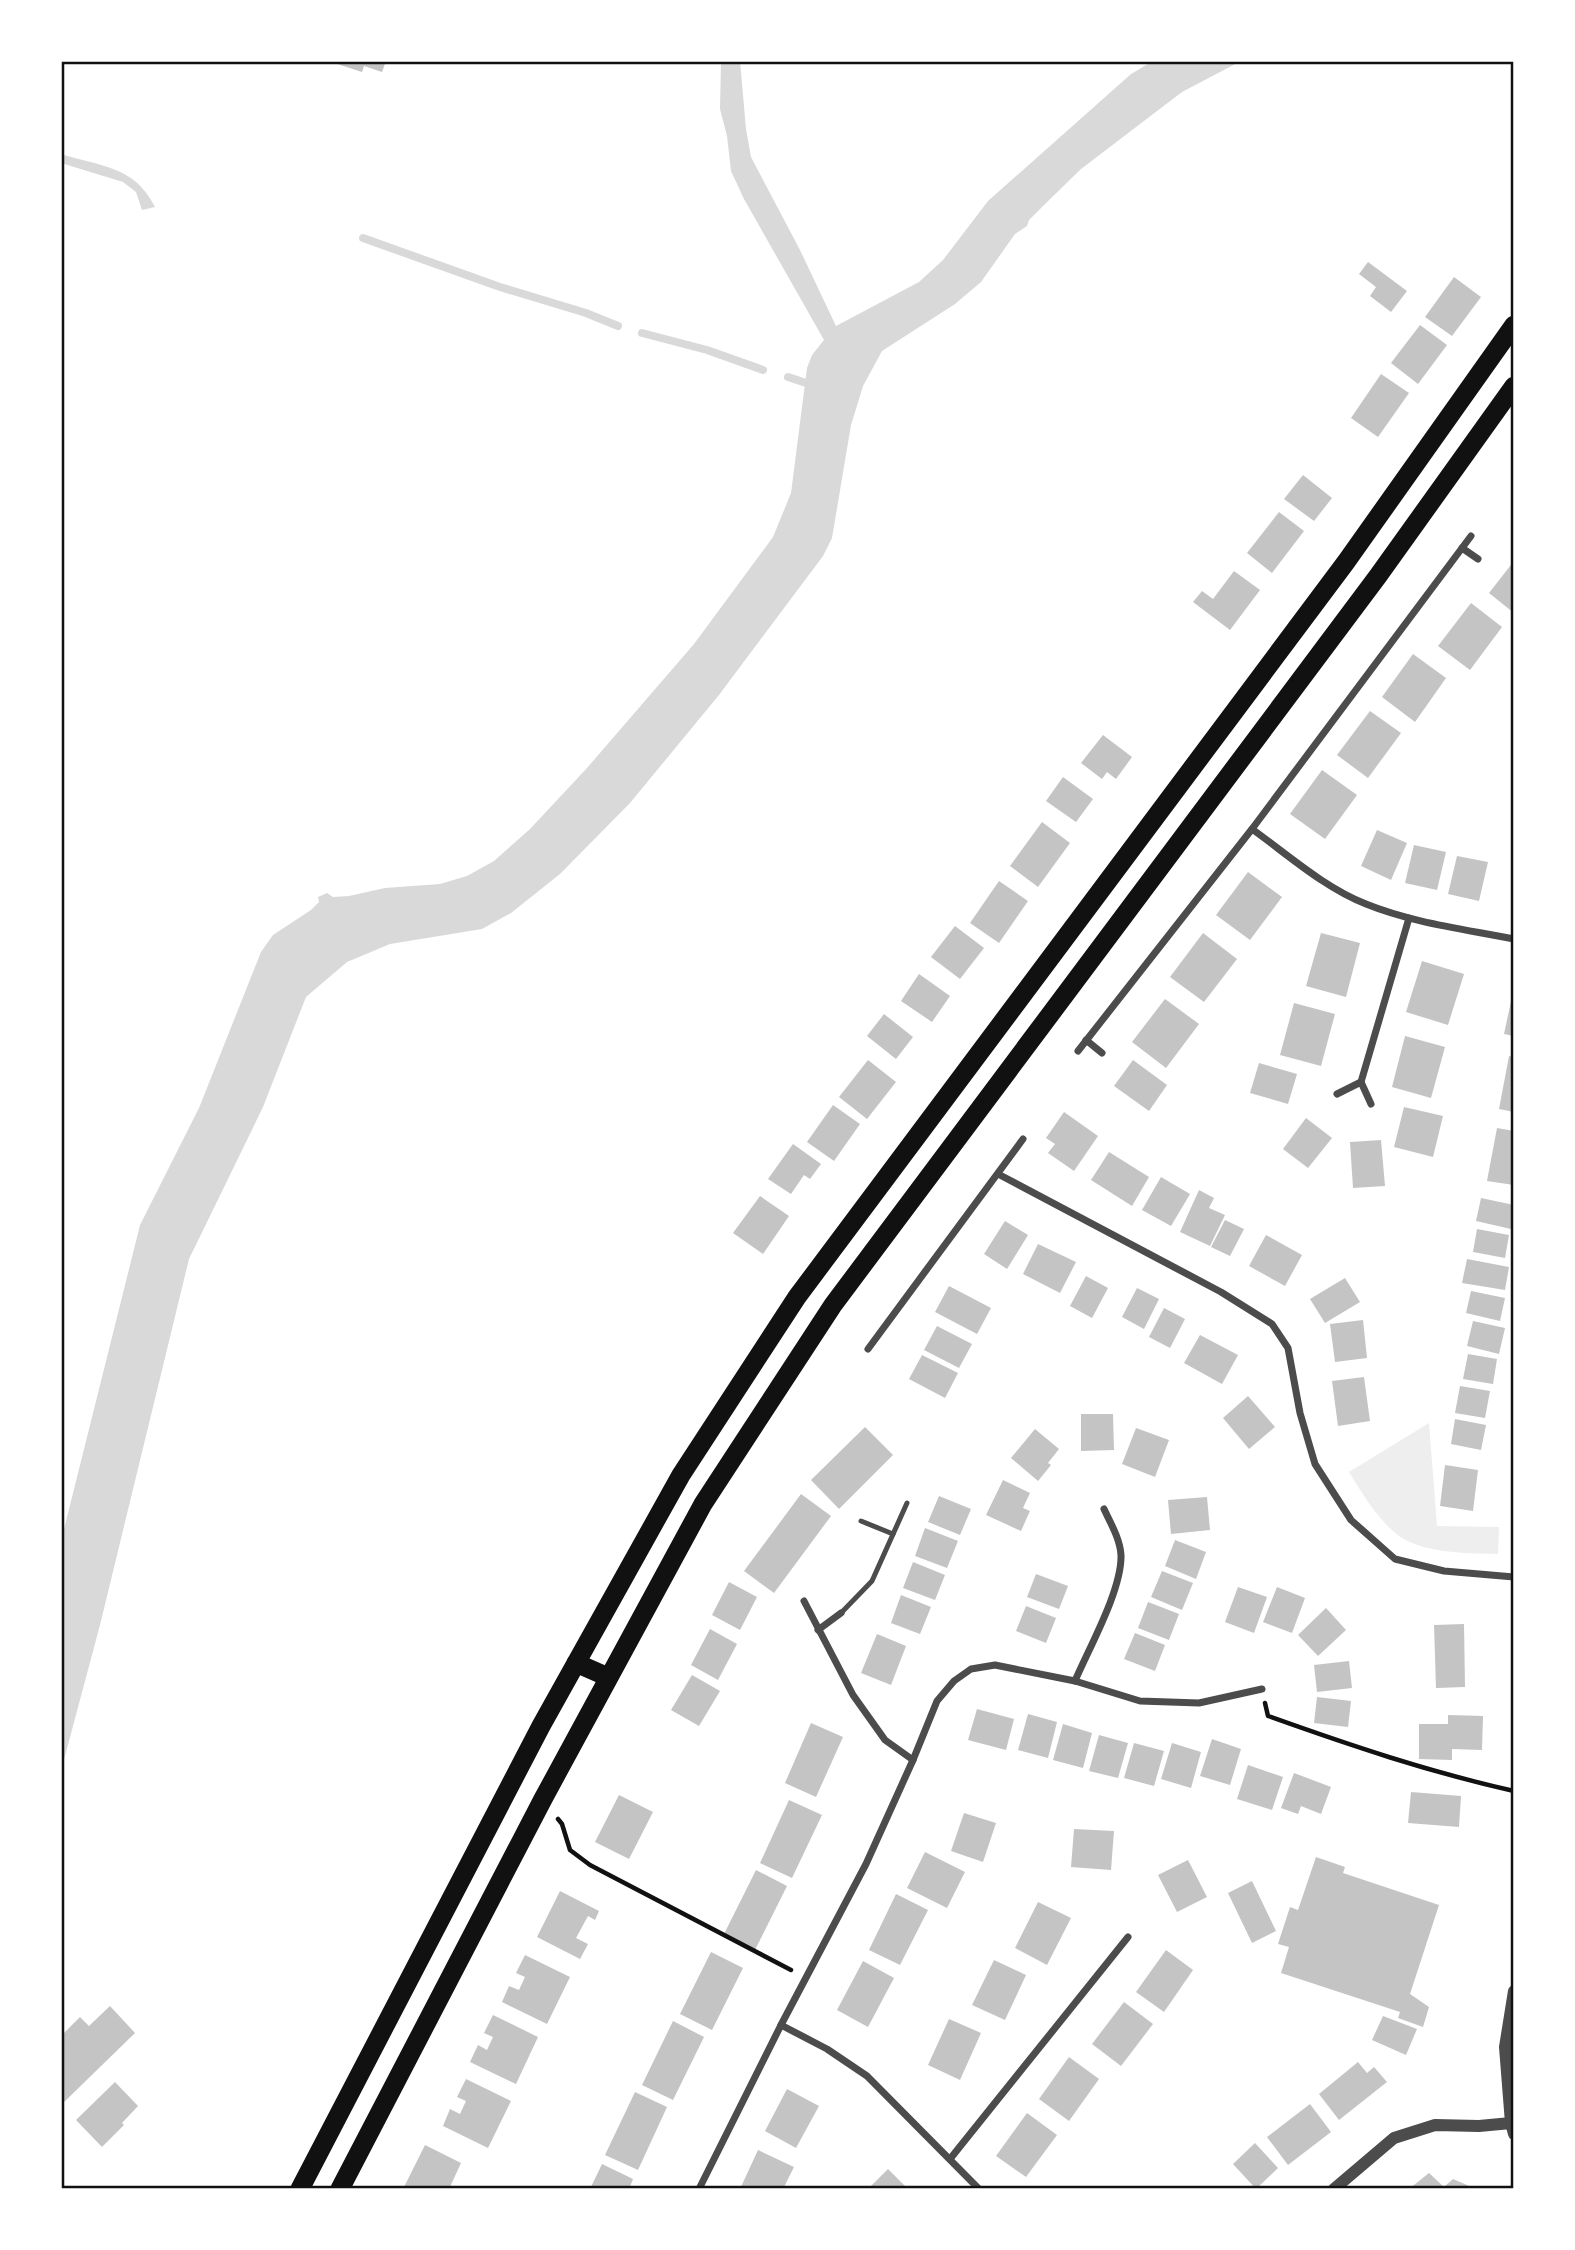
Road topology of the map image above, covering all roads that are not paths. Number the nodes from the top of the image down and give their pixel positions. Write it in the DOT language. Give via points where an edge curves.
graph roads {
  1 [pos="1514,325"];
  2 [pos="1514,386"];
  3 [pos="1471,536"];
  4 [pos="1462,548"];
  5 [pos="1478,559"];
  6 [pos="1252,829"];
  7 [pos="1409,918"];
  8 [pos="1514,939"];
  9 [pos="1086,1040"];
  10 [pos="1078,1051"];
  11 [pos="1102,1053"];
  12 [pos="1361,1082"];
  13 [pos="1337,1094"];
  14 [pos="1371,1104"];
  15 [pos="1023,1139"];
  16 [pos="998,1174"];
  17 [pos="868,1349"];
  18 [pos="907,1503"];
  19 [pos="1104,1509"];
  20 [pos="862,1521"];
  21 [pos="893,1534"];
  22 [pos="1514,1577"];
  23 [pos="804,1601"];
  24 [pos="841,1613"];
  25 [pos="818,1630"];
  26 [pos="576,1663"];
  27 [pos="608,1677"];
  28 [pos="1074,1681"];
  29 [pos="1262,1689"];
  30 [pos="913,1760"];
  31 [pos="1128,1937"];
  32 [pos="1514,1991"];
  33 [pos="781,2025"];
  34 [pos="1512,2129"];
  35 [pos="950,2160"];
  36 [pos="300,2189"];
  37 [pos="340,2189"];
  38 [pos="699,2189"];
  39 [pos="979,2189"];
  40 [pos="1334,2189"];
  1 -- 26 [label="highway" via="1346,562 797,1297 681,1475"];
  2 -- 27 [label="highway" via="1369,588 833,1305 703,1504"];
  3 -- 4 [label="street"];
  4 -- 5 [label="street"];
  4 -- 6 [label="street"];
  6 -- 7 [label="street" via="1364,904"];
  6 -- 9 [label="street"];
  7 -- 8 [label="street"];
  7 -- 12 [label="street"];
  9 -- 10 [label="street"];
  9 -- 11 [label="street"];
  12 -- 13 [label="street"];
  12 -- 14 [label="street"];
  15 -- 16 [label="street"];
  16 -- 17 [label="street"];
  16 -- 22 [label="street" via="1221,1292 1272,1324 1288,1348 1315,1464 1351,1520 1395,1559 1444,1571"];
  18 -- 21 [label="lane"];
  19 -- 28 [label="street" via="1121,1555 1117,1583"];
  20 -- 21 [label="lane"];
  21 -- 24 [label="lane" via="873,1581"];
  23 -- 25 [label="street"];
  24 -- 25 [label="street"];
  25 -- 30 [label="street" via="853,1695 885,1740"];
  26 -- 27 [label="highway"];
  26 -- 36 [label="highway"];
  27 -- 37 [label="highway"];
  28 -- 29 [label="street" via="1140,1701 1199,1703"];
  28 -- 30 [label="street" via="995,1665 971,1669 937,1701"];
  30 -- 33 [label="street" via="866,1864"];
  31 -- 35 [label="street"];
  32 -- 34 [label="street" via="1505,2047"];
  33 -- 35 [label="street" via="867,2076"];
  33 -- 38 [label="street"];
  34 -- 40 [label="street" via="1435,2125 1394,2138"];
  35 -- 39 [label="street"];
}
